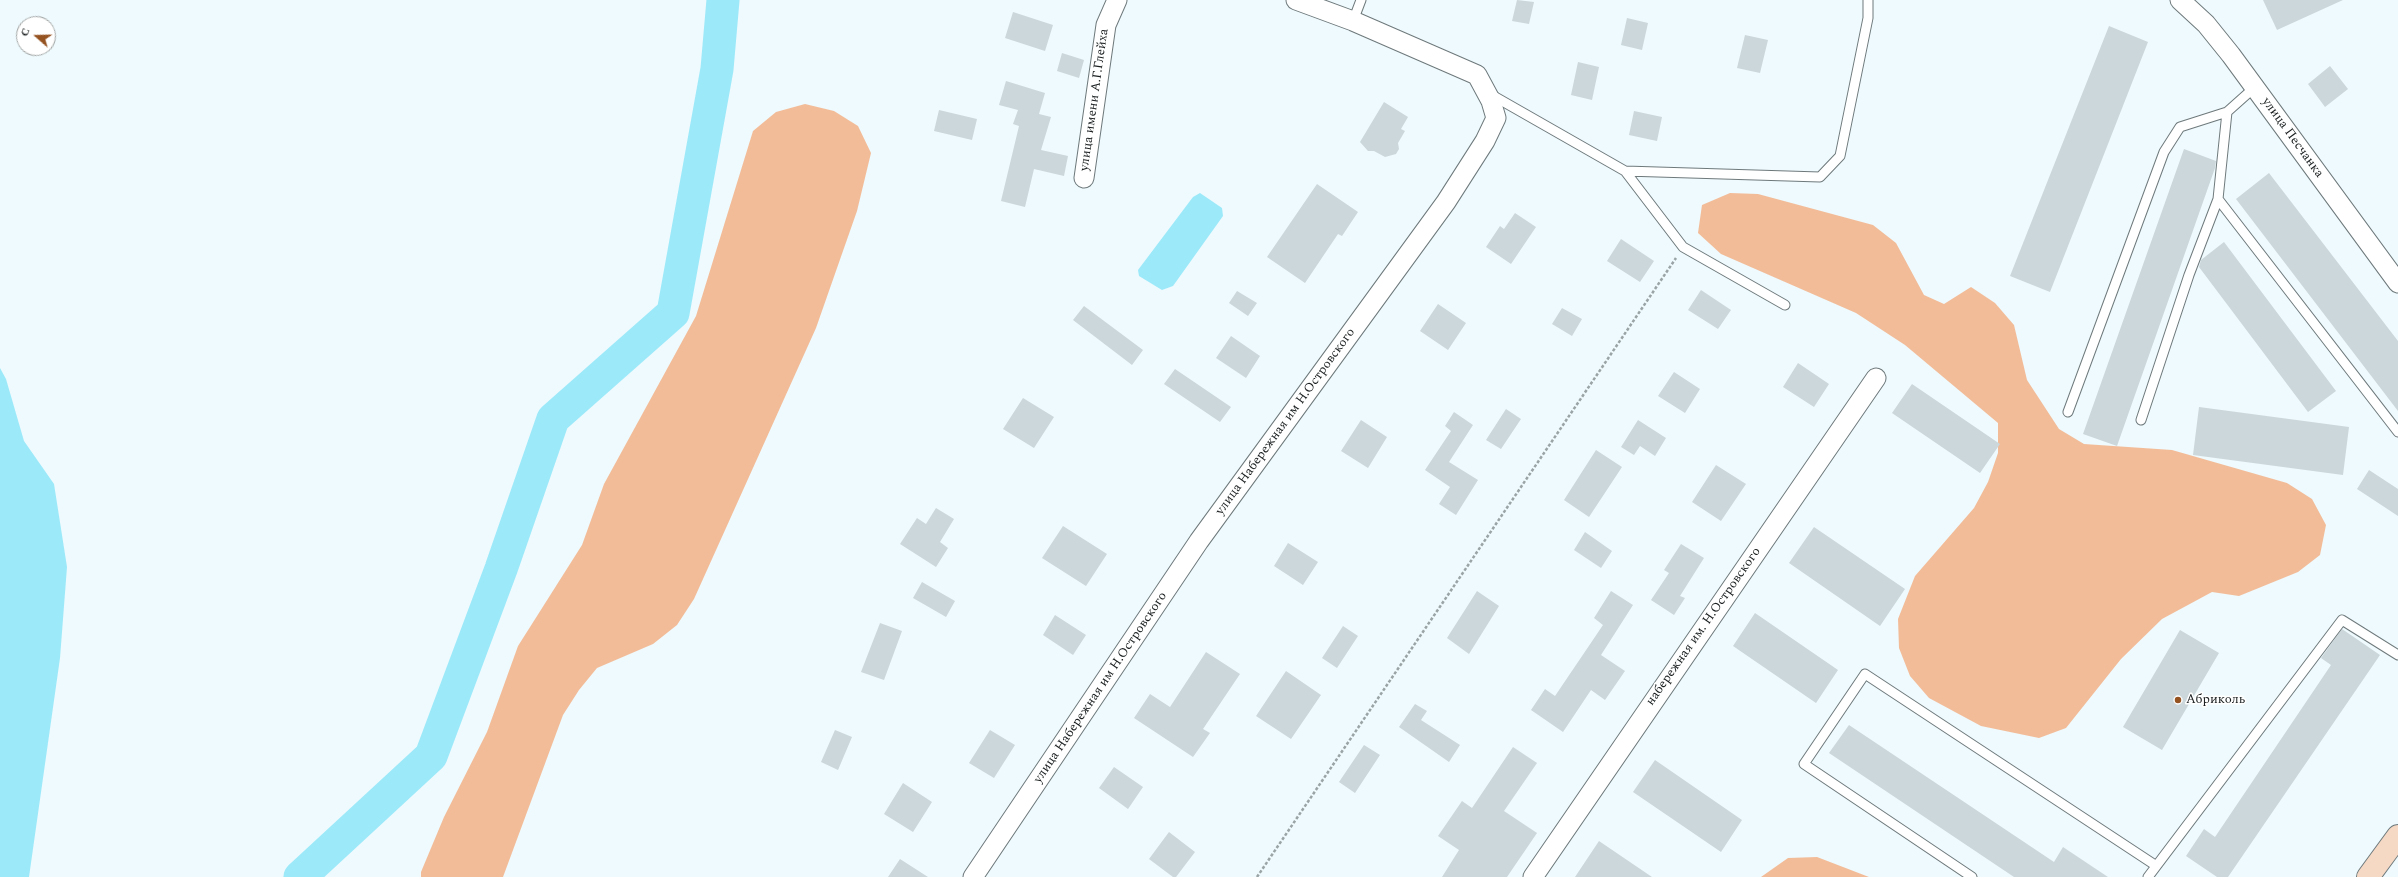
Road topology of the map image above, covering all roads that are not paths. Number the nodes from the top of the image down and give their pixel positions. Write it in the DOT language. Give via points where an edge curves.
graph roads {
  1 [pos="1117,0"];
  2 [pos="1296,0"];
  3 [pos="1361,0"];
  4 [pos="1868,0"];
  5 [pos="2180,0"];
  6 [pos="1353,21"];
  7 [pos="2255,87"];
  8 [pos="1487,93"];
  9 [pos="2227,112"];
  10 [pos="1625,171"];
  11 [pos="1084,178"];
  12 [pos="2218,199"];
  13 [pos="2398,282"];
  14 [pos="1785,305"];
  15 [pos="1876,378"];
  16 [pos="2068,412"];
  17 [pos="2141,420"];
  18 [pos="2398,432"];
  19 [pos="2398,656"];
  20 [pos="2396,842"];
  21 [pos="2155,866"];
  22 [pos="973,877"];
  23 [pos="1532,877"];
  24 [pos="1972,877"];
  25 [pos="2148,877"];
  26 [pos="2368,877"];
  1 -- 11 [label="street, улица имени А.Г.Глейха" via="1106,25"];
  2 -- 6 [label="street"];
  3 -- 6 [label="lane"];
  4 -- 10 [label="lane" via="1868,18 1840,156 1820,177"];
  5 -- 7 [label="street, улица Песчанка" via="2206,24"];
  6 -- 8 [label="street, улица Набережная им Н.Островского" via="1477,75"];
  7 -- 9 [label="lane"];
  7 -- 13 [label="street, улица Песчанка"];
  8 -- 10 [label="lane"];
  8 -- 22 [label="street, улица Набережная им Н.Островского" via="1496,118 1486,141 1446,202 1199,541"];
  9 -- 12 [label="lane"];
  9 -- 16 [label="lane" via="2180,127 2164,152"];
  10 -- 14 [label="lane" via="1683,247"];
  12 -- 17 [label="lane" via="2189,275"];
  12 -- 18 [label="lane"];
  15 -- 23 [label="street, набережная им. Н.Островского"];
  19 -- 21 [label="lane" via="2342,620"];
  20 -- 26 [label="street"];
  21 -- 24 [label="lane" via="1865,674 1804,764"];
  21 -- 25 [label="lane"];
}
